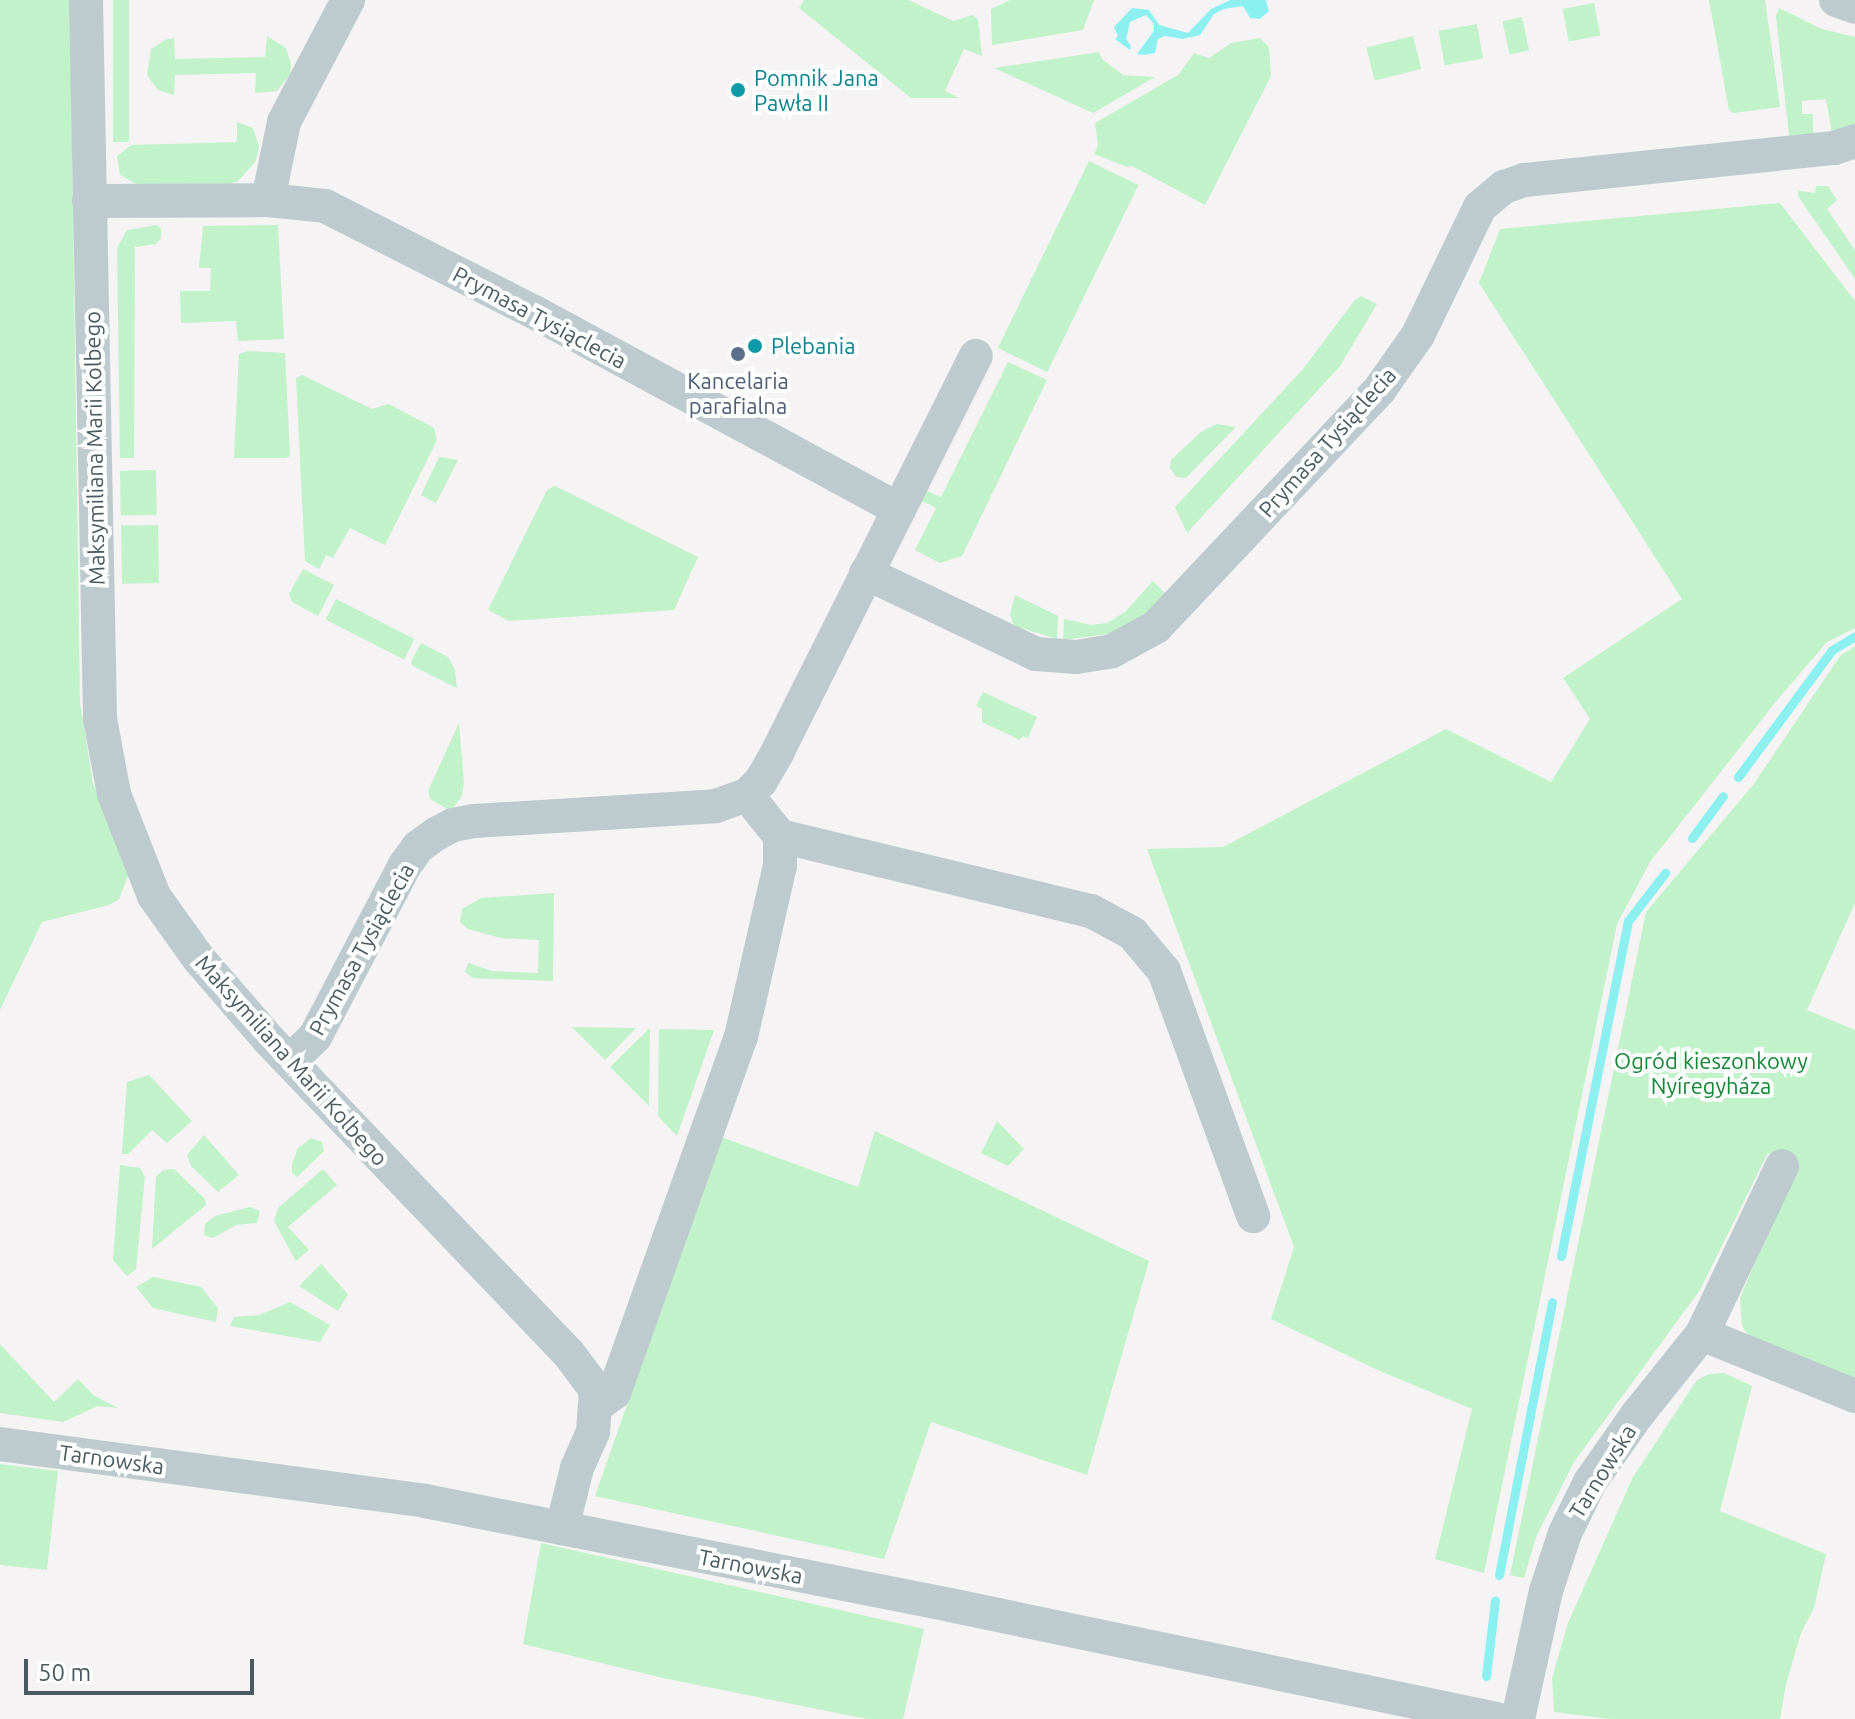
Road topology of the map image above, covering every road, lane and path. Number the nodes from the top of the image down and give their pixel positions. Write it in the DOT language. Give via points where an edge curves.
graph roads {
  1 [pos="86,0"];
  2 [pos="348,0"];
  3 [pos="1836,0"];
  4 [pos="1855,7"];
  5 [pos="1852,142"];
  6 [pos="268,200"];
  7 [pos="89,201"];
  8 [pos="976,356"];
  9 [pos="899,509"];
  10 [pos="866,573"];
  11 [pos="747,795"];
  12 [pos="780,836"];
  13 [pos="291,1060"];
  14 [pos="1782,1166"];
  15 [pos="1253,1216"];
  16 [pos="1702,1334"];
  17 [pos="1855,1396"];
  18 [pos="596,1406"];
  19 [pos="0,1444"];
  20 [pos="562,1528"];
  21 [pos="1496,1719"];
  22 [pos="1518,1719"];
  1 -- 7 [label="street, Maksymiliana Marii Kolbego"];
  2 -- 6 [label="street" via="284,122"];
  3 -- 4 [label="street"];
  5 -- 10 [label="street, Prymasa Tysiąclecia" via="1538,178 1504,187 1480,207 1418,335 1380,389 1156,627 1112,651 1076,657 1036,654"];
  6 -- 7 [label="street, Prymasa Tysiąclecia"];
  6 -- 9 [label="street, Prymasa Tysiąclecia" via="325,206 354,218"];
  7 -- 13 [label="street, Maksymiliana Marii Kolbego" via="100,719 114,794 154,896 199,959"];
  8 -- 9 [label="street"];
  9 -- 10 [label="street"];
  10 -- 11 [label="street" via="777,753"];
  11 -- 12 [label="street"];
  11 -- 13 [label="street, Prymasa Tysiąclecia" via="716,806 474,821 436,834 405,865 315,1037"];
  12 -- 15 [label="street" via="1091,911 1132,933 1164,971"];
  12 -- 18 [label="street" via="780,866 741,1037 614,1393"];
  13 -- 18 [label="street, Maksymiliana Marii Kolbego" via="569,1354 596,1390"];
  14 -- 16 [label="street, Tarnowska"];
  16 -- 17 [label="street"];
  16 -- 22 [label="street, Tarnowska" via="1590,1482 1565,1533 1546,1591"];
  18 -- 20 [label="street" via="593,1432 577,1468"];
  19 -- 20 [label="street, Tarnowska" via="425,1501"];
  20 -- 21 [label="street, Tarnowska"];
}
